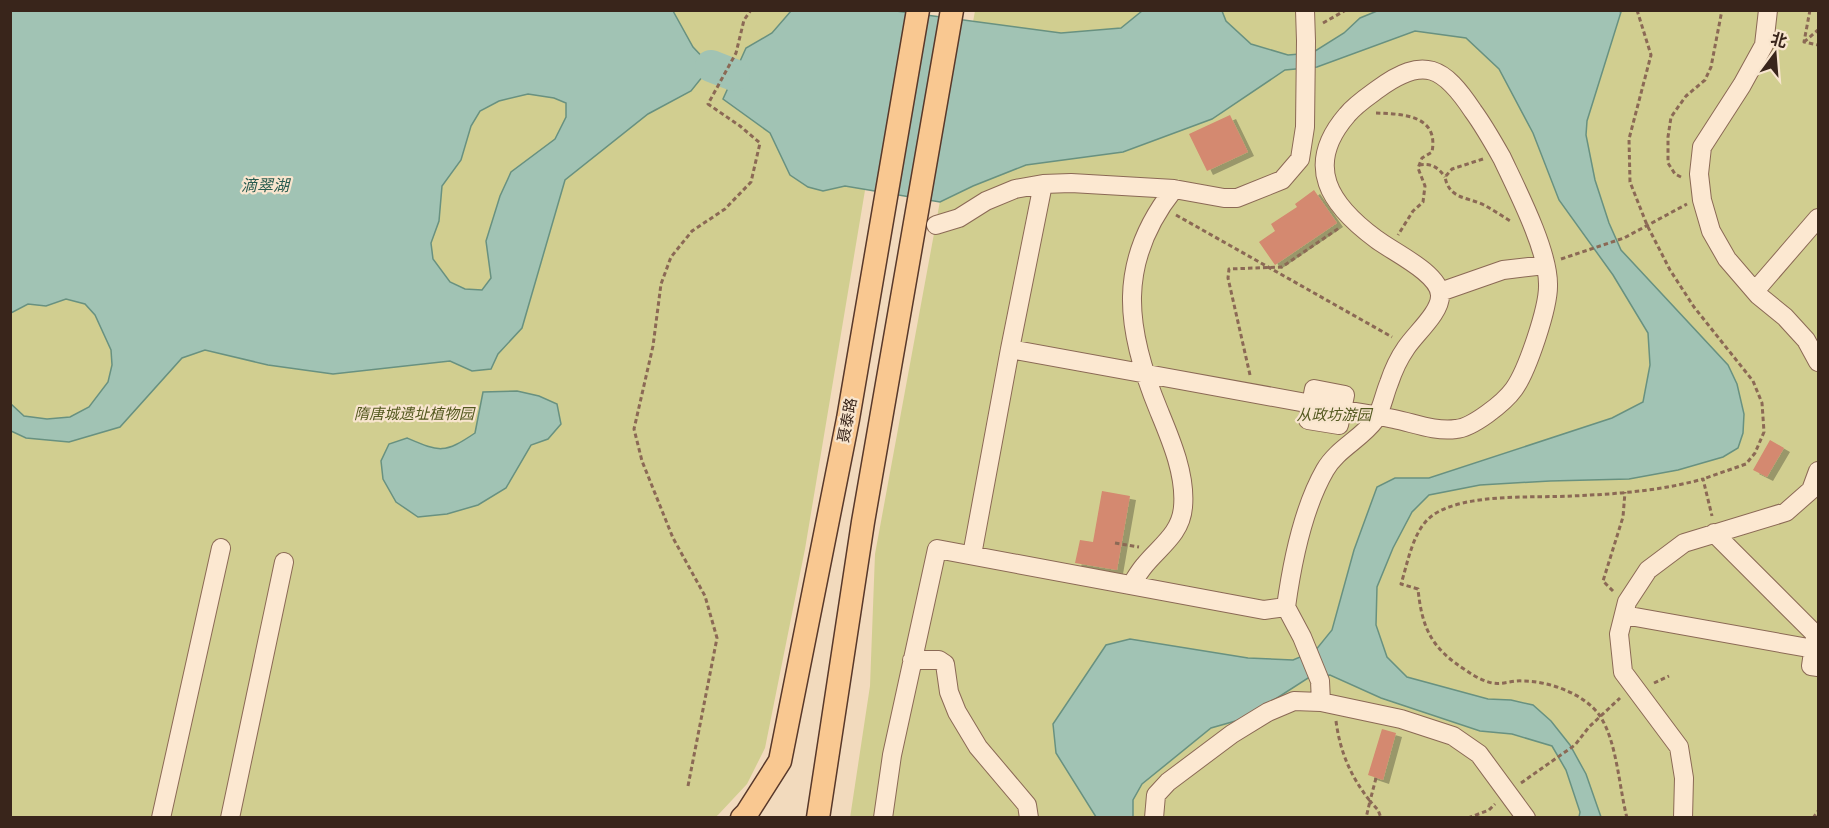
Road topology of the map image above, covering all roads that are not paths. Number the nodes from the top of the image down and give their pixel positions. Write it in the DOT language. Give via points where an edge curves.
graph roads {
  1 [pos="918,10"];
  2 [pos="952,10"];
  3 [pos="1305,10"];
  4 [pos="1768,10"];
  5 [pos="1293,168"];
  6 [pos="1324,175"];
  7 [pos="1043,184"];
  8 [pos="1174,189"];
  9 [pos="1818,218"];
  10 [pos="936,225"];
  11 [pos="1545,265"];
  12 [pos="1755,291"];
  13 [pos="1440,292"];
  14 [pos="1814,342"];
  15 [pos="1011,349"];
  16 [pos="1818,362"];
  17 [pos="1145,374"];
  18 [pos="1378,416"];
  19 [pos="1818,471"];
  20 [pos="1811,497"];
  21 [pos="1715,532"];
  22 [pos="221,548"];
  23 [pos="972,555"];
  24 [pos="284,562"];
  25 [pos="1131,585"];
  26 [pos="1286,607"];
  27 [pos="1625,609"];
  28 [pos="1816,640"];
  29 [pos="912,660"];
  30 [pos="1818,667"];
  31 [pos="1327,703"];
  32 [pos="161,818"];
  33 [pos="230,818"];
  34 [pos="742,818"];
  35 [pos="818,818"];
  36 [pos="883,818"];
  37 [pos="1029,818"];
  38 [pos="1154,818"];
  39 [pos="1526,818"];
  40 [pos="1683,818"];
  1 -- 34 [label="main road, 聂泰路" via="848,419 780,761"];
  2 -- 35 [label="main road" via="867,499"];
  3 -- 5 [label="street" via="1305,127 1300,159"];
  4 -- 12 [label="street" via="1764,45 1702,147 1699,174 1711,231 1727,259"];
  5 -- 6 [label="street"];
  5 -- 8 [label="street" via="1282,180 1237,198"];
  6 -- 11 [label="street" via="1323,160 1331,139 1347,115 1391,79 1410,71 1439,71 1450,80 1492,138"];
  6 -- 13 [label="street" via="1334,197 1352,219 1434,280"];
  7 -- 8 [label="street"];
  7 -- 10 [label="street" via="1015,189 959,218"];
  7 -- 15 [label="street"];
  8 -- 17 [label="street" via="1144,237 1134,271 1131,309 1137,352"];
  9 -- 12 [label="street"];
  11 -- 13 [label="street" via="1503,270"];
  11 -- 18 [label="street" via="1549,286 1528,361 1514,389 1492,410 1461,429 1439,429"];
  12 -- 14 [label="street"];
  13 -- 18 [label="street" via="1438,307 1407,346"];
  14 -- 16 [label="street"];
  15 -- 17 [label="street"];
  15 -- 23 [label="street"];
  17 -- 18 [label="street"];
  17 -- 25 [label="street" via="1176,459 1183,508 1178,526"];
  18 -- 26 [label="street" via="1327,466 1291,569"];
  19 -- 20 [label="street"];
  20 -- 21 [label="street" via="1786,512"];
  21 -- 27 [label="street" via="1684,543 1647,570"];
  21 -- 28 [label="street"];
  22 -- 32 [label="street"];
  23 -- 25 [label="street"];
  23 -- 29 [label="street" via="937,549"];
  24 -- 33 [label="street"];
  25 -- 26 [label="street" via="1264,610"];
  26 -- 31 [label="street"];
  27 -- 28 [label="street"];
  27 -- 40 [label="street" via="1619,634 1623,672 1679,747 1684,778"];
  28 -- 30 [label="street" via="1811,666"];
  29 -- 36 [label="street"];
  29 -- 37 [label="street" via="939,660 945,664 957,712 978,747 1027,805"];
  31 -- 38 [label="street" via="1294,701 1232,734 1168,782 1156,795"];
  31 -- 39 [label="street" via="1416,723 1453,736 1479,754"];
}
